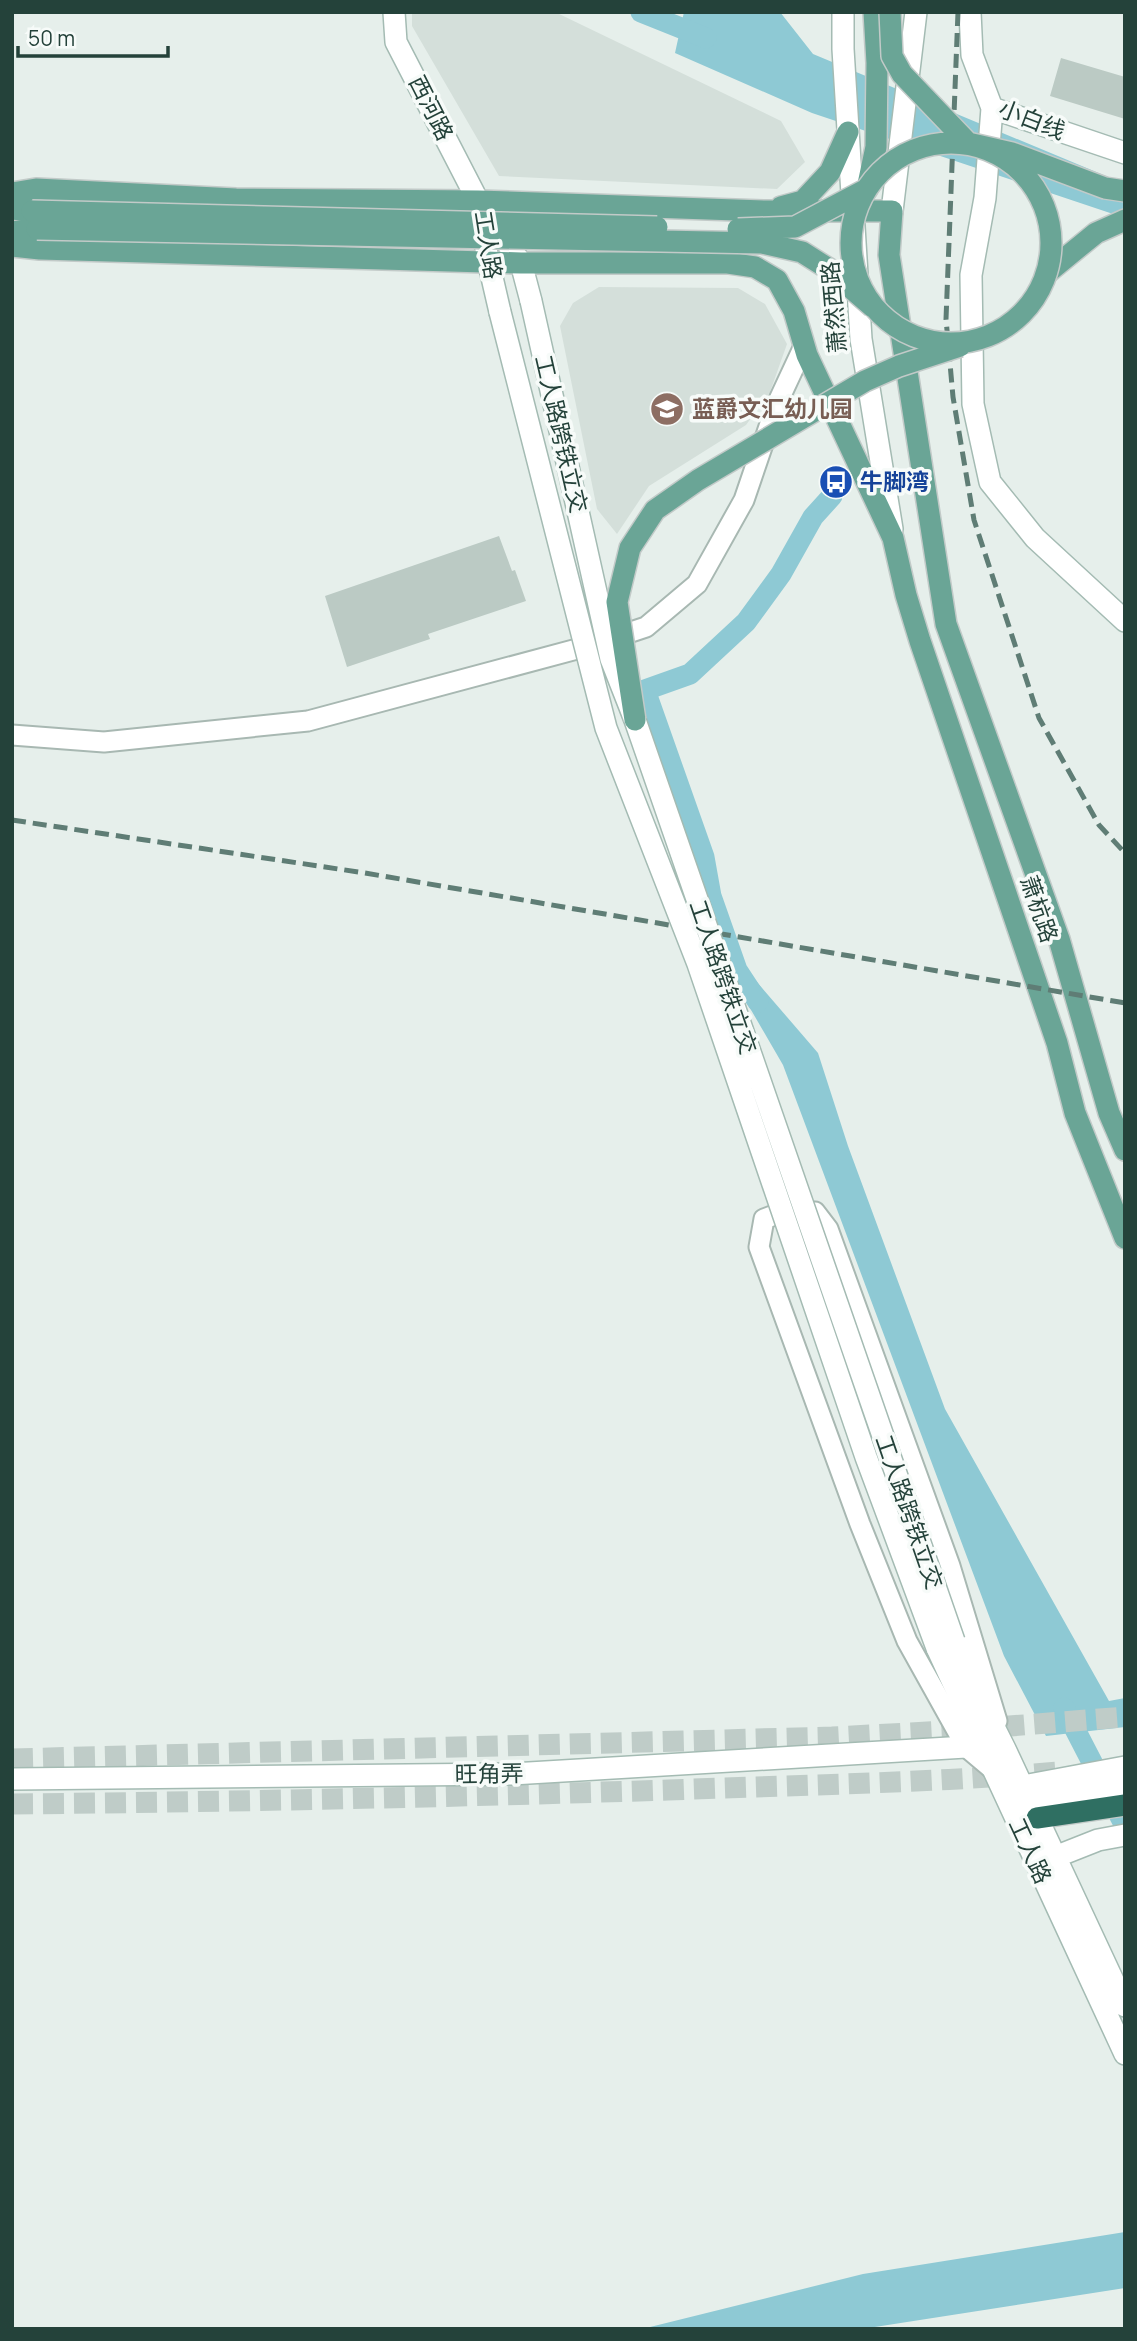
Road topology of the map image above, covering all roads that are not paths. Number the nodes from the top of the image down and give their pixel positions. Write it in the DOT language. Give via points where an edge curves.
graph roads {
  1 [pos="394,12"];
  2 [pos="844,12"];
  3 [pos="874,12"];
  4 [pos="890,12"];
  5 [pos="916,12"];
  6 [pos="970,12"];
  7 [pos="992,108"];
  8 [pos="848,132"];
  9 [pos="968,143"];
  10 [pos="1125,153"];
  11 [pos="867,188"];
  12 [pos="1125,191"];
  13 [pos="12,193"];
  14 [pos="478,201"];
  15 [pos="765,211"];
  16 [pos="853,211"];
  17 [pos="892,211"];
  18 [pos="27,217"];
  19 [pos="1125,220"];
  20 [pos="12,232"];
  21 [pos="12,246"];
  22 [pos="488,260"];
  23 [pos="521,263"];
  24 [pos="1047,273"];
  25 [pos="531,301"];
  26 [pos="873,307"];
  27 [pos="500,312"];
  28 [pos="991,335"];
  29 [pos="804,346"];
  30 [pos="893,538"];
  31 [pos="906,595"];
  32 [pos="1125,621"];
  33 [pos="635,720"];
  34 [pos="12,735"];
  35 [pos="1125,1150"];
  36 [pos="1125,1238"];
  37 [pos="946,1645"];
  38 [pos="966,1746"];
  39 [pos="1005,1749"];
  40 [pos="1125,1767"];
  41 [pos="992,1768"];
  42 [pos="12,1779"];
  43 [pos="1125,1788"];
  44 [pos="1086,1793"];
  45 [pos="1030,1802"];
  46 [pos="1125,1805"];
  47 [pos="1125,1835"];
  48 [pos="1055,1857"];
  49 [pos="1125,2006"];
  50 [pos="1125,2054"];
  1 -- 14 [label="main road, 西河路" via="396,42"];
  2 -- 8 [label="main road, 萧然西路"];
  3 -- 11 [label="main road" via="876,147"];
  4 -- 9 [label="main road, bridge" via="892,56 902,74"];
  5 -- 17 [label="main road"];
  6 -- 7 [label="main road, 小白线" via="972,55"];
  7 -- 10 [label="main road, 小白线"];
  7 -- 32 [label="main road" via="985,198 971,275 973,404 990,482 1035,538"];
  8 -- 15 [label="main road" via="830,172 803,201"];
  8 -- 16 [label="main road, 萧然西路"];
  9 -- 11 [label="main road, bridge" via="935,144 910,152 886,167"];
  9 -- 12 [label="main road, bridge"];
  9 -- 24 [label="main road, bridge" via="1014,165 1034,187 1049,224 1052,244"];
  11 -- 18 [label="main road, bridge" via="795,227 762,229"];
  11 -- 26 [label="main road, bridge" via="854,215 850,247 857,279"];
  13 -- 14 [label="main road"];
  14 -- 15 [label="main road"];
  14 -- 22 [label="main road, 工人路"];
  14 -- 23 [label="main road, 工人路"];
  15 -- 16 [label="main road"];
  16 -- 17 [label="main road"];
  16 -- 30 [label="main road, 萧然西路" via="861,339"];
  17 -- 35 [label="main road, 萧杭路" via="889,255 946,624 1059,939 1109,1113"];
  18 -- 20 [label="main road"];
  18 -- 26 [label="main road, bridge" via="762,243 802,253 829,269"];
  19 -- 24 [label="main road" via="1096,233"];
  21 -- 22 [label="main road"];
  22 -- 23 [label="main road"];
  22 -- 27 [label="main road, 工人路"];
  23 -- 25 [label="main road, 工人路"];
  23 -- 29 [label="main road" via="728,263 754,267 777,280 794,311"];
  24 -- 28 [label="main road, bridge" via="1035,299 1016,320"];
  25 -- 33 [label="main road, 工人路跨铁立交, bridge" via="611,659"];
  26 -- 28 [label="main road, bridge" via="898,328 928,341 960,343"];
  27 -- 37 [label="main road, 工人路跨铁立交, bridge" via="606,728 698,964 866,1457"];
  28 -- 33 [label="main road, bridge" via="865,382 655,510 631,548 617,602"];
  29 -- 30 [label="main road"];
  29 -- 34 [label="street" via="776,406 744,500 698,584 646,627 308,721 104,741"];
  30 -- 31 [label="main road, 萧然西路"];
  31 -- 36 [label="main road, 萧杭路" via="1057,1043 1074,1113"];
  33 -- 37 [label="main road, 工人路跨铁立交, bridge"];
  37 -- 39 [label="main road, 工人路" via="968,1675"];
  37 -- 41 [label="main road, 工人路"];
  38 -- 39 [label="street" via="907,1641 759,1247 764,1219 785,1211 815,1212 828,1229 950,1566"];
  38 -- 41 [label="street"];
  38 -- 42 [label="main road, 旺角弄" via="512,1774"];
  39 -- 45 [label="main road, 工人路"];
  40 -- 44 [label="main road"];
  41 -- 50 [label="main road, 工人路"];
  43 -- 44 [label="main road"];
  44 -- 45 [label="highway"];
  44 -- 45 [label="main road"];
  44 -- 46 [label="highway"];
  45 -- 48 [label="main road, 工人路"];
  47 -- 48 [label="main road"];
  48 -- 49 [label="main road, 工人路"];
}
